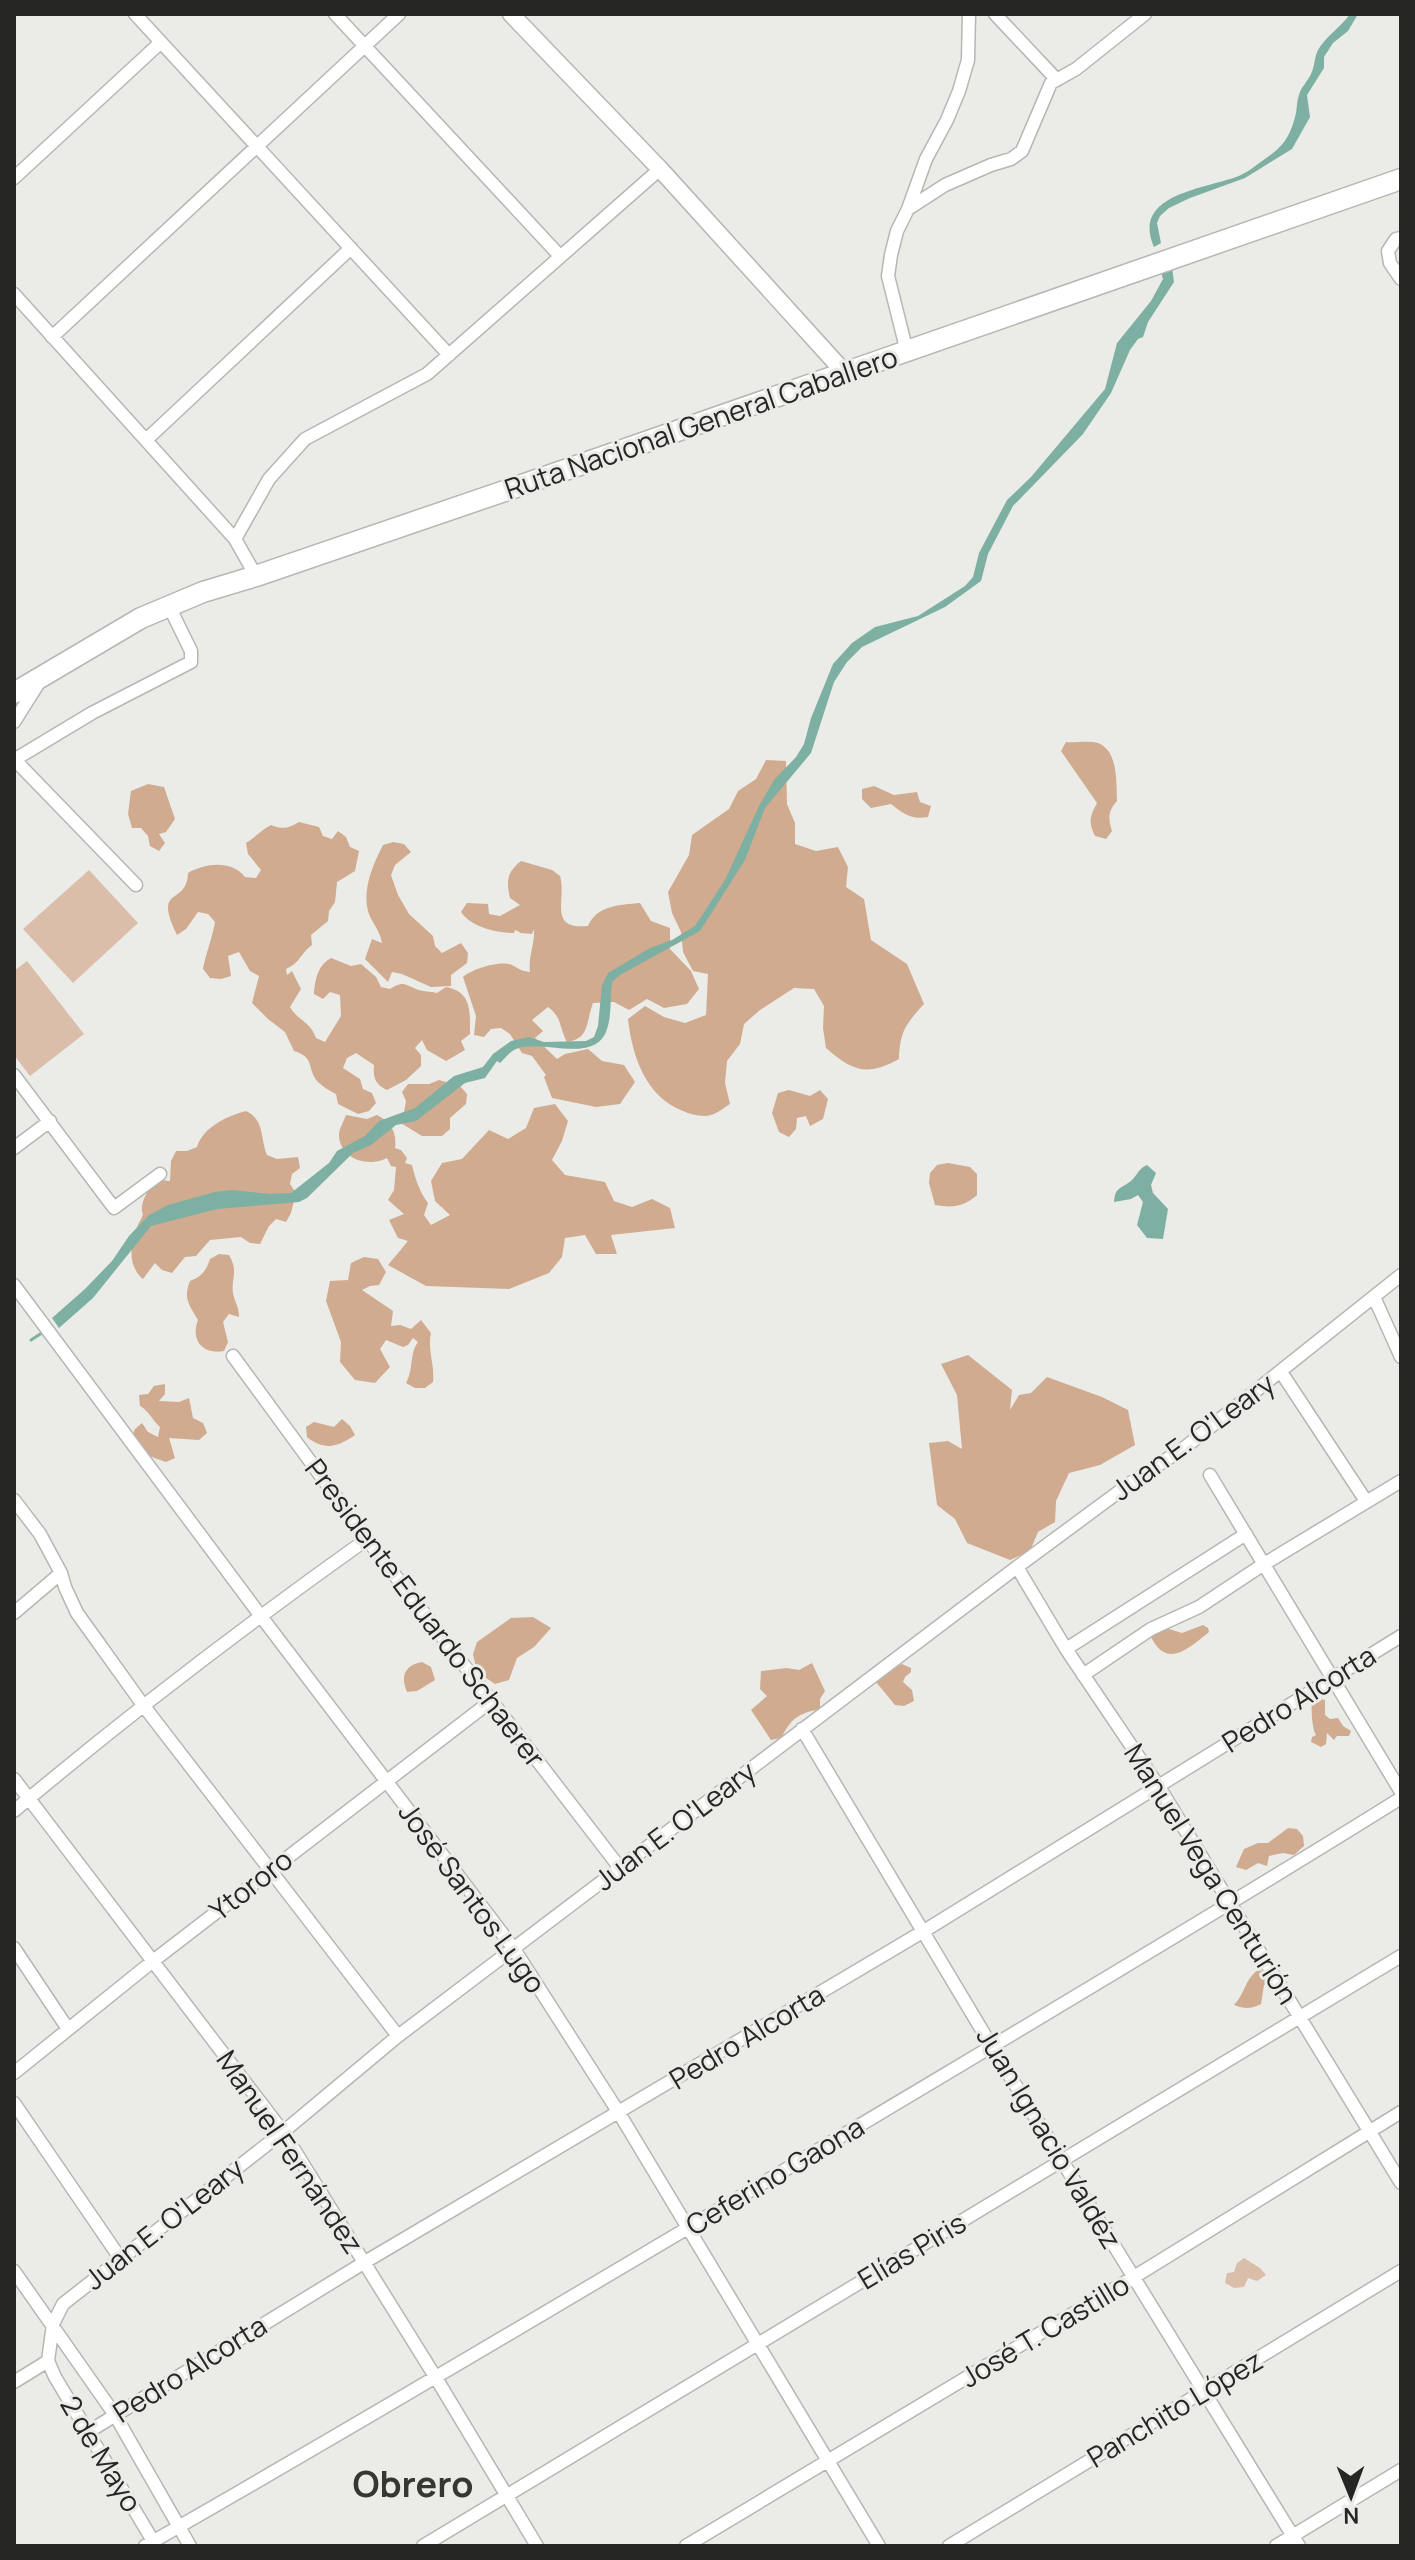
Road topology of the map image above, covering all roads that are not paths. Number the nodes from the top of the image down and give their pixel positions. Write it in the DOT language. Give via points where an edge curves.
graph roads {
  1 [pos="135,14"];
  2 [pos="335,14"];
  3 [pos="399,14"];
  4 [pos="511,14"];
  5 [pos="969,14"];
  6 [pos="995,14"];
  7 [pos="1145,14"];
  8 [pos="160,43"];
  9 [pos="364,46"];
  10 [pos="1057,80"];
  11 [pos="258,146"];
  12 [pos="660,169"];
  13 [pos="14,178"];
  14 [pos="1401,179"];
  15 [pos="908,209"];
  16 [pos="1401,238"];
  17 [pos="351,248"];
  18 [pos="560,256"];
  19 [pos="1401,279"];
  20 [pos="14,294"];
  21 [pos="52,337"];
  22 [pos="907,352"];
  23 [pos="449,355"];
  24 [pos="845,373"];
  25 [pos="146,440"];
  26 [pos="235,539"];
  27 [pos="256,576"];
  28 [pos="169,606"];
  29 [pos="46,673"];
  30 [pos="14,693"];
  31 [pos="14,722"];
  32 [pos="14,759"];
  33 [pos="136,885"];
  34 [pos="14,1075"];
  35 [pos="50,1121"];
  36 [pos="14,1148"];
  37 [pos="160,1174"];
  38 [pos="1401,1275"];
  39 [pos="14,1285"];
  40 [pos="1374,1297"];
  41 [pos="233,1356"];
  42 [pos="1401,1357"];
  43 [pos="1281,1372"];
  44 [pos="1210,1475"];
  45 [pos="1401,1481"];
  46 [pos="14,1500"];
  47 [pos="1366,1501"];
  48 [pos="1246,1534"];
  49 [pos="367,1539"];
  50 [pos="1264,1564"];
  51 [pos="1017,1567"];
  52 [pos="61,1573"];
  53 [pos="14,1613"];
  54 [pos="260,1615"];
  55 [pos="1401,1636"];
  56 [pos="1066,1649"];
  57 [pos="1083,1675"];
  58 [pos="1332,1677"];
  59 [pos="491,1701"];
  60 [pos="143,1705"];
  61 [pos="802,1729"];
  62 [pos="14,1779"];
  63 [pos="387,1781"];
  64 [pos="1159,1787"];
  65 [pos="1401,1792"];
  66 [pos="29,1798"];
  67 [pos="1401,1798"];
  68 [pos="14,1811"];
  69 [pos="620,1868"];
  70 [pos="272,1869"];
  71 [pos="1231,1904"];
  72 [pos="924,1931"];
  73 [pos="14,1948"];
  74 [pos="514,1949"];
  75 [pos="1401,1956"];
  76 [pos="153,1961"];
  77 [pos="1301,2018"];
  78 [pos="68,2029"];
  79 [pos="398,2036"];
  80 [pos="992,2047"];
  81 [pos="14,2073"];
  82 [pos="14,2103"];
  83 [pos="1401,2112"];
  84 [pos="619,2113"];
  85 [pos="1370,2131"];
  86 [pos="283,2132"];
  87 [pos="1063,2162"];
  88 [pos="1401,2183"];
  89 [pos="688,2228"];
  90 [pos="120,2258"];
  91 [pos="365,2262"];
  92 [pos="14,2271"];
  93 [pos="1401,2271"];
  94 [pos="1134,2277"];
  95 [pos="53,2324"];
  96 [pos="756,2344"];
  97 [pos="48,2361"];
  98 [pos="436,2378"];
  99 [pos="14,2382"];
  100 [pos="1205,2391"];
  101 [pos="115,2415"];
  102 [pos="88,2432"];
  103 [pos="829,2460"];
  104 [pos="1401,2470"];
  105 [pos="508,2495"];
  106 [pos="178,2527"];
  107 [pos="1296,2541"];
  108 [pos="151,2544"];
  109 [pos="190,2546"];
  110 [pos="423,2546"];
  111 [pos="537,2546"];
  112 [pos="686,2546"];
  113 [pos="879,2546"];
  114 [pos="949,2546"];
  115 [pos="1276,2546"];
  1 -- 8 [label="street"];
  2 -- 9 [label="street"];
  3 -- 9 [label="street"];
  4 -- 12 [label="street"];
  5 -- 15 [label="street" via="968,60"];
  6 -- 10 [label="street"];
  7 -- 10 [label="street"];
  8 -- 11 [label="street"];
  8 -- 13 [label="street"];
  9 -- 11 [label="street"];
  9 -- 18 [label="street"];
  10 -- 15 [label="street" via="1051,83 1022,151 945,185"];
  11 -- 17 [label="street"];
  11 -- 21 [label="street"];
  12 -- 18 [label="street"];
  12 -- 24 [label="street"];
  14 -- 22 [label="highway, Ruta Nacional General Caballero"];
  15 -- 22 [label="street" via="897,231 888,276"];
  16 -- 19 [label="street" via="1388,251"];
  17 -- 23 [label="street"];
  17 -- 25 [label="street"];
  18 -- 23 [label="street"];
  20 -- 21 [label="street"];
  21 -- 25 [label="street"];
  22 -- 24 [label="highway, Ruta Nacional General Caballero"];
  23 -- 26 [label="street" via="427,374 305,439 269,479"];
  24 -- 27 [label="highway, Ruta Nacional General Caballero"];
  25 -- 26 [label="street"];
  26 -- 27 [label="street"];
  27 -- 28 [label="highway, Ruta Nacional General Caballero"];
  28 -- 29 [label="highway, Ruta Nacional General Caballero"];
  28 -- 32 [label="street" via="191,651 191,662"];
  29 -- 30 [label="highway, Ruta Nacional General Caballero"];
  29 -- 31 [label="street"];
  32 -- 33 [label="street"];
  34 -- 35 [label="street"];
  35 -- 36 [label="street"];
  35 -- 37 [label="street" via="114,1208"];
  38 -- 40 [label="street, Juan E. O'Leary"];
  39 -- 54 [label="street, José Santos Lugo"];
  40 -- 42 [label="street"];
  40 -- 43 [label="street, Juan E. O'Leary"];
  41 -- 49 [label="street, Presidente Eduardo Schaerer"];
  43 -- 47 [label="street"];
  43 -- 51 [label="street, Juan E. O'Leary"];
  44 -- 48 [label="street"];
  45 -- 47 [label="street"];
  46 -- 52 [label="street"];
  47 -- 50 [label="street"];
  48 -- 50 [label="street"];
  48 -- 56 [label="street"];
  49 -- 54 [label="street"];
  49 -- 59 [label="street, Presidente Eduardo Schaerer"];
  50 -- 57 [label="street"];
  50 -- 58 [label="street"];
  51 -- 56 [label="street, Manuel Vega Centurión"];
  51 -- 61 [label="street, Juan E. O'Leary"];
  52 -- 53 [label="street"];
  52 -- 60 [label="street" via="77,1613"];
  54 -- 60 [label="street"];
  54 -- 63 [label="street, José Santos Lugo"];
  55 -- 58 [label="street, Pedro Alcorta"];
  56 -- 57 [label="street, Manuel Vega Centurión"];
  57 -- 64 [label="street, Manuel Vega Centurión"];
  58 -- 64 [label="street, Pedro Alcorta"];
  58 -- 65 [label="street"];
  59 -- 63 [label="street, Ytororo"];
  59 -- 69 [label="street, Presidente Eduardo Schaerer"];
  60 -- 66 [label="street"];
  60 -- 70 [label="street"];
  61 -- 69 [label="street, Juan E. O'Leary"];
  61 -- 72 [label="street, Juan Ignacio Valdéz"];
  62 -- 66 [label="street, Manuel Fernández"];
  63 -- 70 [label="street, Ytororo"];
  63 -- 74 [label="street, José Santos Lugo"];
  64 -- 71 [label="street, Manuel Vega Centurión"];
  64 -- 72 [label="street, Pedro Alcorta"];
  66 -- 68 [label="street"];
  66 -- 76 [label="street, Manuel Fernández"];
  67 -- 71 [label="street, Ceferino Gaona"];
  69 -- 74 [label="street, Juan E. O'Leary"];
  70 -- 76 [label="street, Ytororo"];
  70 -- 79 [label="street"];
  71 -- 77 [label="street, Manuel Vega Centurión"];
  71 -- 80 [label="street, Ceferino Gaona"];
  72 -- 80 [label="street, Juan Ignacio Valdéz"];
  72 -- 84 [label="street, Pedro Alcorta"];
  73 -- 78 [label="street"];
  74 -- 79 [label="street, Juan E. O'Leary"];
  74 -- 84 [label="street, José Santos Lugo"];
  75 -- 77 [label="street, Elías Piris"];
  76 -- 78 [label="street, Ytororo"];
  76 -- 86 [label="street, Manuel Fernández"];
  77 -- 85 [label="street, Manuel Vega Centurión"];
  77 -- 87 [label="street, Elías Piris"];
  78 -- 81 [label="street, Ytororo"];
  79 -- 86 [label="street, Juan E. O'Leary"];
  80 -- 87 [label="street, Juan Ignacio Valdéz"];
  80 -- 89 [label="street, Ceferino Gaona"];
  82 -- 90 [label="street"];
  83 -- 85 [label="street, José T. Castillo"];
  84 -- 89 [label="street, José Santos Lugo"];
  84 -- 91 [label="street, Pedro Alcorta"];
  85 -- 88 [label="street, Manuel Vega Centurión"];
  85 -- 94 [label="street, José T. Castillo"];
  86 -- 90 [label="street, Juan E. O'Leary"];
  86 -- 91 [label="street, Manuel Fernández"];
  87 -- 94 [label="street, Juan Ignacio Valdéz"];
  87 -- 96 [label="street, Elías Piris"];
  89 -- 96 [label="street, José Santos Lugo"];
  89 -- 98 [label="street, Ceferino Gaona"];
  90 -- 95 [label="street, Juan E. O'Leary" via="63,2304"];
  91 -- 98 [label="street, Manuel Fernández"];
  91 -- 101 [label="street, Pedro Alcorta"];
  92 -- 95 [label="street, 2 de Mayo"];
  93 -- 100 [label="street, Panchito López"];
  94 -- 100 [label="street, Juan Ignacio Valdéz"];
  94 -- 103 [label="street, José T. Castillo"];
  95 -- 97 [label="street, Juan E. O'Leary"];
  95 -- 101 [label="street, 2 de Mayo"];
  96 -- 103 [label="street, José Santos Lugo"];
  96 -- 105 [label="street, Elías Piris"];
  97 -- 99 [label="street"];
  97 -- 102 [label="street, 2 de Mayo"];
  98 -- 105 [label="street, Manuel Fernández"];
  98 -- 106 [label="street, Ceferino Gaona"];
  100 -- 107 [label="street, Juan Ignacio Valdéz"];
  100 -- 114 [label="street, Panchito López"];
  101 -- 102 [label="street, Pedro Alcorta"];
  101 -- 106 [label="street, 2 de Mayo"];
  102 -- 108 [label="street, 2 de Mayo"];
  103 -- 112 [label="street, José T. Castillo"];
  103 -- 113 [label="street, José Santos Lugo"];
  104 -- 107 [label="street"];
  105 -- 110 [label="street, Elías Piris"];
  105 -- 111 [label="street, Manuel Fernández"];
  106 -- 108 [label="street, Ceferino Gaona"];
  106 -- 109 [label="street, 2 de Mayo"];
  107 -- 115 [label="street"];
}
